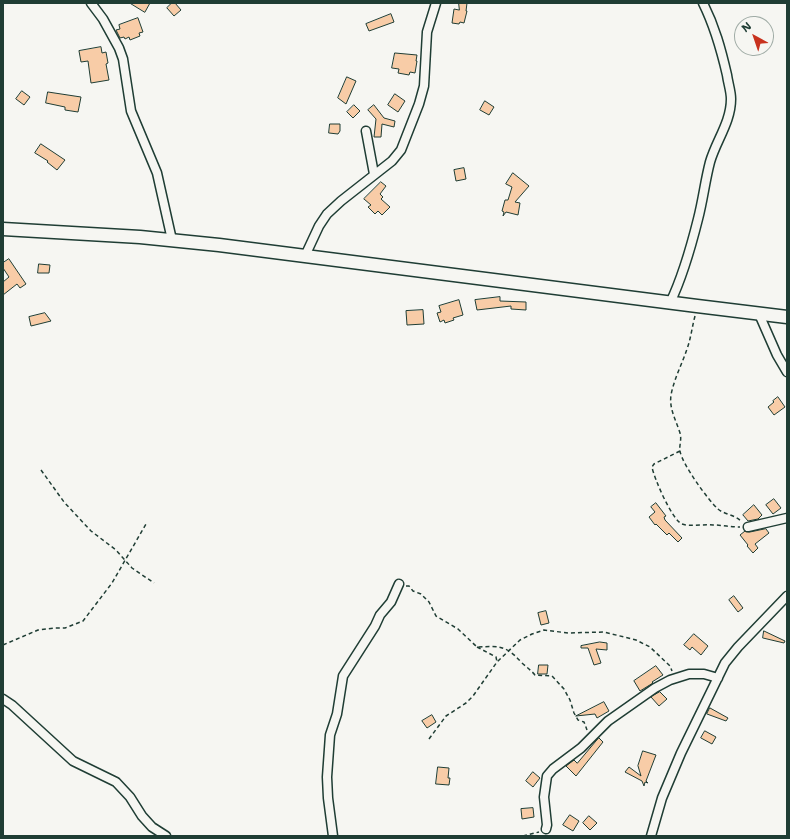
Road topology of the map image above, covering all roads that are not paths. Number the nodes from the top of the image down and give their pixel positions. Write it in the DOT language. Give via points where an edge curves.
graph roads {
  1 [pos="91,3"];
  2 [pos="436,3"];
  3 [pos="703,3"];
  4 [pos="366,131"];
  5 [pos="374,174"];
  6 [pos="3,229"];
  7 [pos="172,240"];
  8 [pos="305,256"];
  9 [pos="670,303"];
  10 [pos="759,314"];
  11 [pos="787,317"];
  12 [pos="787,372"];
  13 [pos="787,518"];
  14 [pos="748,527"];
  15 [pos="398,584"];
  16 [pos="787,596"];
  17 [pos="718,678"];
  18 [pos="3,698"];
  19 [pos="546,829"];
  20 [pos="166,836"];
  21 [pos="333,836"];
  22 [pos="651,836"];
  1 -- 7 [label="street" via="120,48 131,111 157,173"];
  2 -- 5 [label="street" via="427,32 425,74 419,104 401,150 392,161"];
  3 -- 9 [label="street" via="720,43 731,98 730,110 710,163 696,226 679,283"];
  4 -- 5 [label="street"];
  5 -- 8 [label="street" via="327,214"];
  6 -- 7 [label="main road"];
  7 -- 8 [label="main road"];
  8 -- 9 [label="main road"];
  9 -- 10 [label="main road"];
  10 -- 11 [label="main road"];
  10 -- 12 [label="street"];
  13 -- 14 [label="street"];
  15 -- 21 [label="street" via="391,602 380,615 343,676 337,714 330,735 327,777"];
  16 -- 17 [label="street" via="730,657"];
  17 -- 19 [label="street" via="704,674 689,674 650,692 608,721 581,748 553,769 547,776 544,797 548,825"];
  17 -- 22 [label="street" via="681,753 662,798"];
  18 -- 20 [label="street" via="73,761 116,782 152,828"];
}
